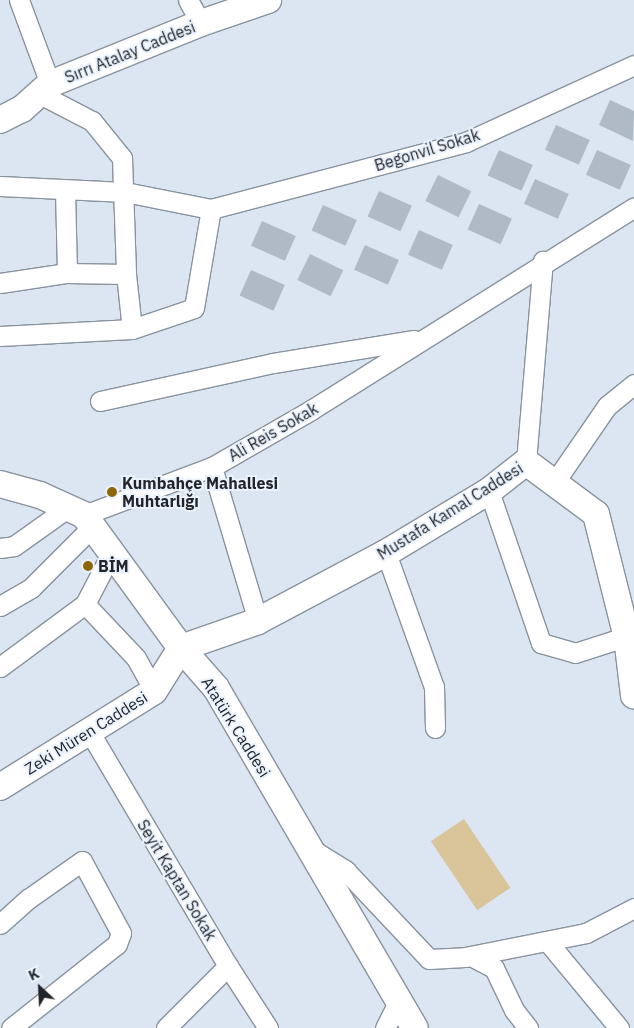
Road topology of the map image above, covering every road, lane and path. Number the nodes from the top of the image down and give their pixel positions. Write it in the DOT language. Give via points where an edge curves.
graph roads {
  1 [pos="19,0"];
  2 [pos="188,0"];
  3 [pos="268,0"];
  4 [pos="202,23"];
  5 [pos="634,65"];
  6 [pos="44,89"];
  7 [pos="0,120"];
  8 [pos="0,186"];
  9 [pos="65,190"];
  10 [pos="125,192"];
  11 [pos="634,207"];
  12 [pos="211,210"];
  13 [pos="544,261"];
  14 [pos="67,273"];
  15 [pos="126,274"];
  16 [pos="0,283"];
  17 [pos="132,329"];
  18 [pos="0,336"];
  19 [pos="422,339"];
  20 [pos="634,384"];
  21 [pos="100,401"];
  22 [pos="526,462"];
  23 [pos="212,468"];
  24 [pos="554,483"];
  25 [pos="0,484"];
  26 [pos="489,491"];
  27 [pos="82,516"];
  28 [pos="0,548"];
  29 [pos="386,553"];
  30 [pos="111,554"];
  31 [pos="85,604"];
  32 [pos="0,606"];
  33 [pos="258,621"];
  34 [pos="630,636"];
  35 [pos="181,648"];
  36 [pos="0,667"];
  37 [pos="154,691"];
  38 [pos="634,696"];
  39 [pos="435,728"];
  40 [pos="89,731"];
  41 [pos="0,787"];
  42 [pos="308,847"];
  43 [pos="634,908"];
  44 [pos="0,924"];
  45 [pos="547,941"];
  46 [pos="472,956"];
  47 [pos="228,966"];
  48 [pos="398,1002"];
  49 [pos="11,1028"];
  50 [pos="166,1028"];
  51 [pos="268,1028"];
  52 [pos="385,1028"];
  53 [pos="415,1028"];
  54 [pos="528,1028"];
  55 [pos="619,1028"];
  1 -- 6 [label="street"];
  2 -- 4 [label="street"];
  3 -- 4 [label="street, Sırrı Atalay Caddesi"];
  4 -- 6 [label="street, Sırrı Atalay Caddesi"];
  5 -- 12 [label="street, Begonvil Sokak" via="466,142"];
  6 -- 7 [label="street, Sırrı Atalay Caddesi" via="22,109"];
  6 -- 10 [label="street" via="92,121 122,158"];
  8 -- 9 [label="street"];
  9 -- 10 [label="street"];
  9 -- 14 [label="street"];
  10 -- 12 [label="street"];
  10 -- 15 [label="street"];
  11 -- 13 [label="street, Ali Reis Sokak"];
  12 -- 17 [label="street" via="194,308"];
  13 -- 19 [label="street, Ali Reis Sokak"];
  13 -- 22 [label="street"];
  14 -- 15 [label="street"];
  14 -- 16 [label="street"];
  15 -- 17 [label="street"];
  17 -- 18 [label="street"];
  19 -- 21 [label="street, Ali Reis Sokak" via="273,363"];
  19 -- 23 [label="street, Ali Reis Sokak"];
  20 -- 24 [label="street" via="607,406"];
  22 -- 24 [label="street, Mustafa Kamal Caddesi"];
  22 -- 26 [label="street, Mustafa Kamal Caddesi"];
  23 -- 27 [label="street, Ali Reis Sokak"];
  23 -- 33 [label="street"];
  24 -- 34 [label="street, Mustafa Kamal Caddesi" via="596,514"];
  25 -- 27 [label="street"];
  26 -- 29 [label="street, Mustafa Kamal Caddesi"];
  26 -- 34 [label="street" via="541,642 575,653"];
  27 -- 28 [label="street" via="14,546"];
  27 -- 30 [label="street, Atatürk Caddesi"];
  27 -- 32 [label="street" via="32,588"];
  29 -- 33 [label="street, Mustafa Kamal Caddesi"];
  29 -- 39 [label="street" via="434,687"];
  30 -- 31 [label="street"];
  30 -- 35 [label="street, Atatürk Caddesi"];
  31 -- 36 [label="street"];
  31 -- 37 [label="street" via="136,658"];
  33 -- 35 [label="street, Mustafa Kamal Caddesi"];
  34 -- 38 [label="street, Mustafa Kamal Caddesi"];
  35 -- 37 [label="street, Zeki Müren Caddesi"];
  35 -- 42 [label="street, Atatürk Caddesi" via="216,688"];
  37 -- 40 [label="street, Zeki Müren Caddesi"];
  40 -- 41 [label="street, Zeki Müren Caddesi"];
  40 -- 47 [label="street, Seyit Kaptan Sokak"];
  42 -- 46 [label="street" via="346,871 429,959"];
  42 -- 48 [label="street, Atatürk Caddesi"];
  43 -- 45 [label="street" via="586,933"];
  44 -- 49 [label="street" via="28,898 82,861 121,933 117,944"];
  45 -- 46 [label="street"];
  45 -- 55 [label="street"];
  46 -- 54 [label="street" via="494,968 514,1010"];
  47 -- 50 [label="street"];
  47 -- 51 [label="street, Seyit Kaptan Sokak"];
  48 -- 52 [label="street"];
  48 -- 53 [label="street, Atatürk Caddesi"];
}
